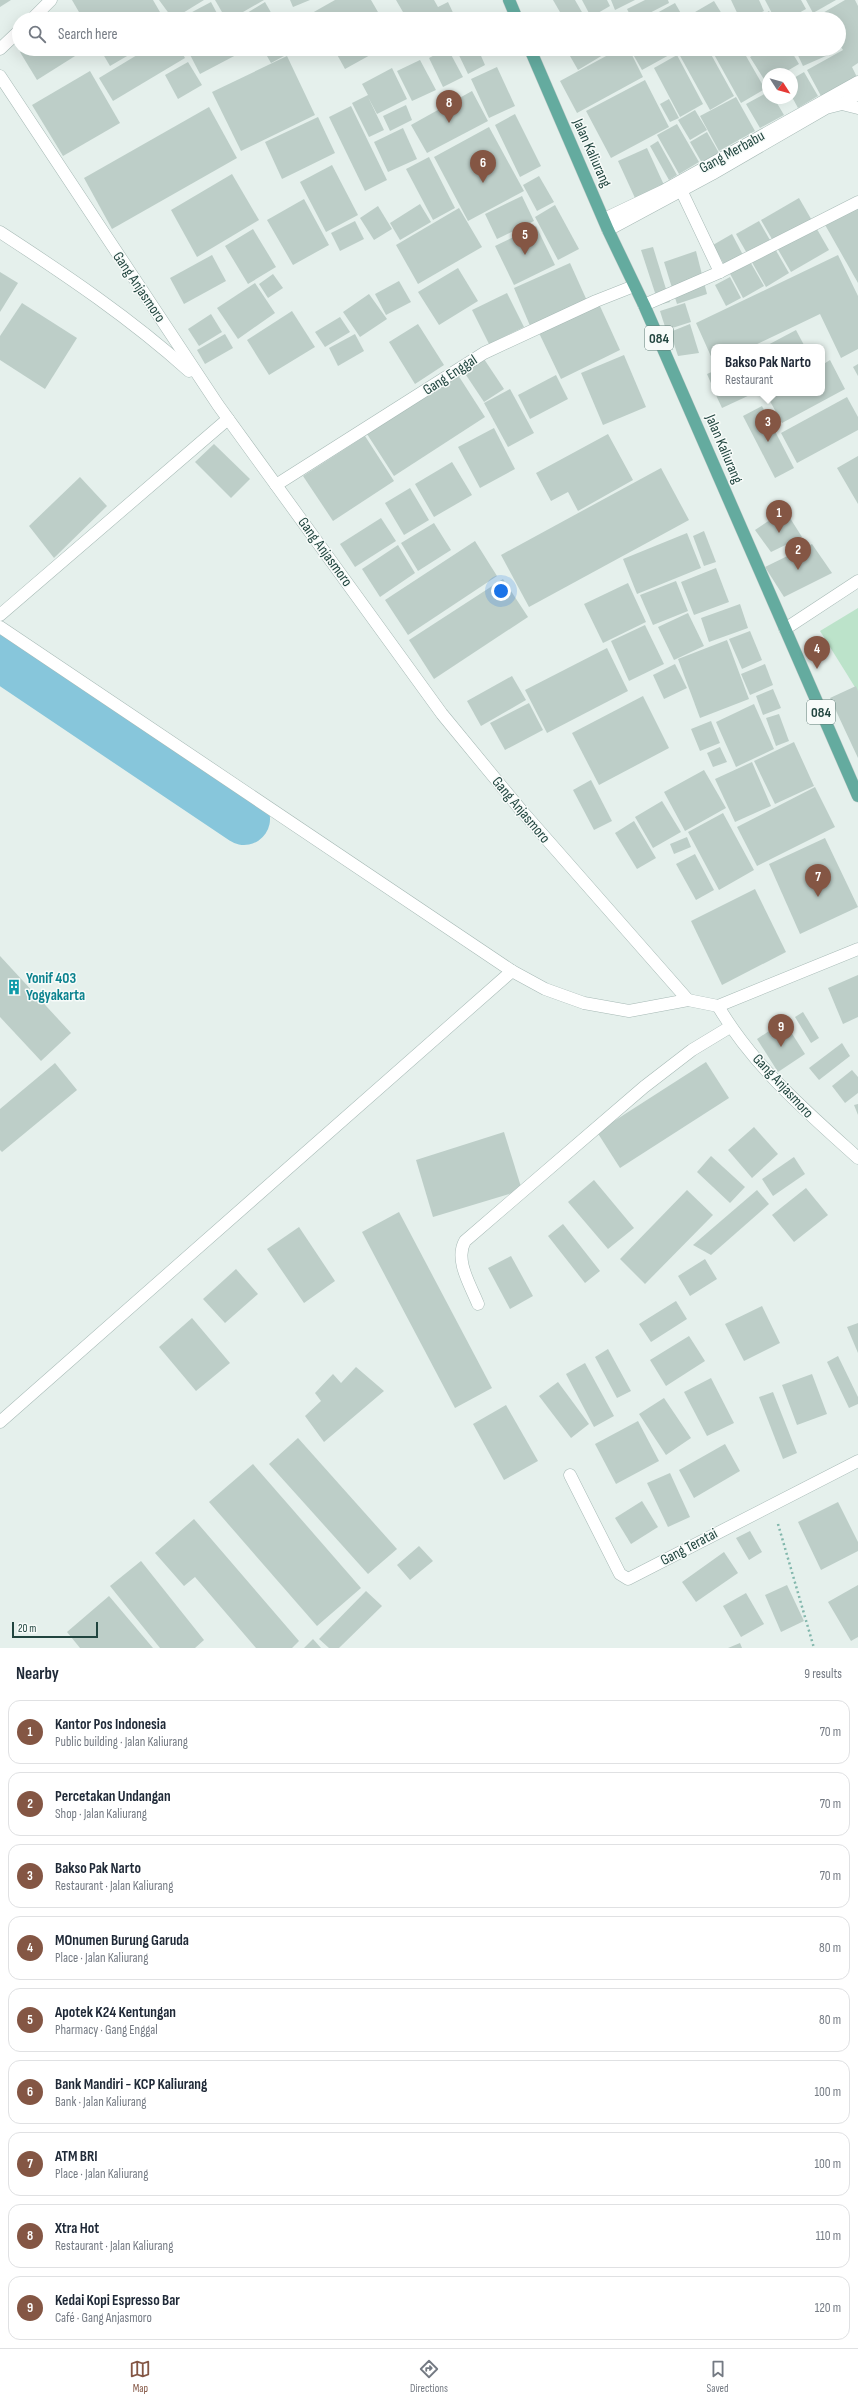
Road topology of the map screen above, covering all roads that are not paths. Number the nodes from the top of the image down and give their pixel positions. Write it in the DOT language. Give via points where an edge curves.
graph roads {
  1 [pos="51,0"];
  2 [pos="509,0"];
  3 [pos="39,12"];
  4 [pos="514,12"];
  5 [pos="12,38"];
  6 [pos="0,49"];
  7 [pos="533,56"];
  8 [pos="0,76"];
  9 [pos="858,82"];
  10 [pos="858,94"];
  11 [pos="842,104"];
  12 [pos="858,108"];
  13 [pos="681,190"];
  14 [pos="858,202"];
  15 [pos="606,225"];
  16 [pos="0,232"];
  17 [pos="720,272"];
  18 [pos="634,286"];
  19 [pos="644,305"];
  20 [pos="203,383"];
  21 [pos="228,419"];
  22 [pos="276,485"];
  23 [pos="858,581"];
  24 [pos="0,615"];
  25 [pos="0,627"];
  26 [pos="785,629"];
  27 [pos="858,796"];
  28 [pos="858,949"];
  29 [pos="512,971"];
  30 [pos="688,1000"];
  31 [pos="718,1006"];
  32 [pos="730,1027"];
  33 [pos="858,1158"];
  34 [pos="478,1304"];
  35 [pos="0,1422"];
  36 [pos="858,1461"];
  37 [pos="570,1475"];
  1 -- 3 [label="street"];
  2 -- 4 [label="main road"];
  5 -- 6 [label="street"];
  7 -- 15 [label="main road, Jalan Kaliurang / 084"];
  8 -- 20 [label="street, Gang Anjasmoro"];
  9 -- 15 [label="street, Gang Merbabu"];
  10 -- 11 [label="street"];
  11 -- 12 [label="street"];
  11 -- 13 [label="street" via="826,108"];
  13 -- 15 [label="street"];
  13 -- 17 [label="street"];
  14 -- 17 [label="street"];
  15 -- 18 [label="main road, Jalan Kaliurang / 084"];
  16 -- 20 [label="street" via="110,306 153,338"];
  17 -- 19 [label="street"];
  18 -- 19 [label="main road, Jalan Kaliurang / 084"];
  18 -- 22 [label="street, Gang Enggal" via="484,352"];
  19 -- 26 [label="main road, Jalan Kaliurang / 084"];
  20 -- 21 [label="street, Gang Anjasmoro"];
  21 -- 22 [label="street, Gang Anjasmoro"];
  21 -- 24 [label="street"];
  22 -- 30 [label="street, Gang Anjasmoro" via="442,714 521,810"];
  23 -- 26 [label="street"];
  25 -- 29 [label="street"];
  26 -- 27 [label="main road, Jalan Kaliurang / 084"];
  28 -- 31 [label="street"];
  29 -- 30 [label="street" via="545,989 584,1003 629,1011"];
  29 -- 35 [label="street"];
  30 -- 31 [label="street"];
  31 -- 32 [label="street, Gang Anjasmoro"];
  32 -- 33 [label="street, Gang Anjasmoro" via="798,1105"];
  32 -- 34 [label="street" via="692,1050 644,1087 465,1241 460,1251 462,1264"];
  36 -- 37 [label="street, Gang Teratai" via="628,1578 620,1574"];
}
